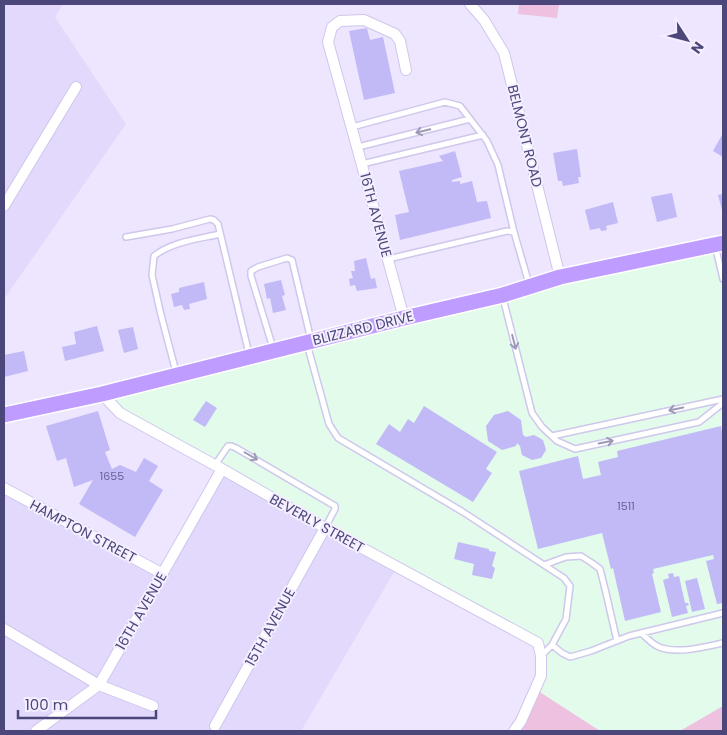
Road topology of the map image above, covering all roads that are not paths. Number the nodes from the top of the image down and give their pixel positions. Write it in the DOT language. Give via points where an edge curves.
graph roads {
  1 [pos="470,4"];
  2 [pos="406,70"];
  3 [pos="76,87"];
  4 [pos="470,120"];
  5 [pos="352,127"];
  6 [pos="483,135"];
  7 [pos="358,147"];
  8 [pos="362,164"];
  9 [pos="4,206"];
  10 [pos="514,232"];
  11 [pos="220,234"];
  12 [pos="126,237"];
  13 [pos="719,244"];
  14 [pos="388,259"];
  15 [pos="560,277"];
  16 [pos="723,279"];
  17 [pos="530,287"];
  18 [pos="503,295"];
  19 [pos="404,318"];
  20 [pos="309,342"];
  21 [pos="274,351"];
  22 [pos="250,357"];
  23 [pos="176,375"];
  24 [pos="102,394"];
  25 [pos="723,399"];
  26 [pos="723,403"];
  27 [pos="4,415"];
  28 [pos="552,436"];
  29 [pos="219,467"];
  30 [pos="4,488"];
  31 [pos="325,528"];
  32 [pos="544,565"];
  33 [pos="163,574"];
  34 [pos="723,613"];
  35 [pos="4,629"];
  36 [pos="641,634"];
  37 [pos="617,641"];
  38 [pos="723,643"];
  39 [pos="552,645"];
  40 [pos="541,656"];
  41 [pos="99,685"];
  42 [pos="153,706"];
  43 [pos="215,726"];
  44 [pos="36,731"];
  45 [pos="515,731"];
  1 -- 15 [label="street, BELMONT ROAD" via="504,53"];
  2 -- 5 [label="street, 16TH AVENUE" via="400,41 395,34 364,20 340,21 332,27 328,42"];
  3 -- 9 [label="street"];
  4 -- 5 [label="lane" via="460,106 445,102"];
  4 -- 6 [label="lane"];
  4 -- 7 [label="lane, one-way"];
  5 -- 7 [label="street, 16TH AVENUE"];
  6 -- 8 [label="lane"];
  6 -- 10 [label="lane" via="498,165"];
  7 -- 8 [label="street, 16TH AVENUE"];
  8 -- 14 [label="street, 16TH AVENUE"];
  10 -- 14 [label="lane"];
  10 -- 17 [label="lane"];
  11 -- 12 [label="lane" via="218,224 210,219"];
  11 -- 22 [label="lane"];
  11 -- 23 [label="lane" via="188,241 154,256 152,275"];
  13 -- 15 [label="main road, BLIZZARD DRIVE"];
  13 -- 16 [label="lane"];
  14 -- 19 [label="street, 16TH AVENUE"];
  15 -- 17 [label="main road, BLIZZARD DRIVE"];
  17 -- 18 [label="main road, BLIZZARD DRIVE"];
  18 -- 19 [label="main road, BLIZZARD DRIVE"];
  18 -- 28 [label="lane, one-way" via="532,413"];
  19 -- 20 [label="main road, BLIZZARD DRIVE"];
  20 -- 21 [label="main road, BLIZZARD DRIVE"];
  20 -- 21 [label="lane" via="292,260 287,258 251,271"];
  20 -- 32 [label="lane" via="329,424 338,438 463,512"];
  21 -- 22 [label="main road, BLIZZARD DRIVE"];
  22 -- 23 [label="main road, BLIZZARD DRIVE"];
  23 -- 24 [label="main road, BLIZZARD DRIVE"];
  24 -- 27 [label="main road, BLIZZARD DRIVE"];
  24 -- 29 [label="street, BEVERLY STREET" via="120,413"];
  25 -- 28 [label="lane, one-way"];
  28 -- 26 [label="lane, one-way" via="575,449 699,422"];
  29 -- 31 [label="street, BEVERLY STREET"];
  29 -- 31 [label="lane, one-way" via="228,446 231,446 332,504 335,509"];
  29 -- 33 [label="street, 16TH AVENUE"];
  30 -- 33 [label="street, HAMPTON STREET"];
  31 -- 40 [label="street, BEVERLY STREET" via="538,643"];
  31 -- 43 [label="street, 15TH AVENUE"];
  32 -- 37 [label="lane" via="566,557 581,556 600,569"];
  32 -- 39 [label="lane" via="570,586 566,620"];
  33 -- 41 [label="street, 16TH AVENUE"];
  34 -- 36 [label="lane"];
  35 -- 41 [label="street"];
  36 -- 37 [label="lane"];
  36 -- 38 [label="lane" via="658,646 675,651"];
  37 -- 39 [label="lane" via="570,658"];
  39 -- 40 [label="lane"];
  40 -- 45 [label="street" via="541,676"];
  41 -- 42 [label="street"];
  41 -- 44 [label="street, 16TH AVENUE"];
}
